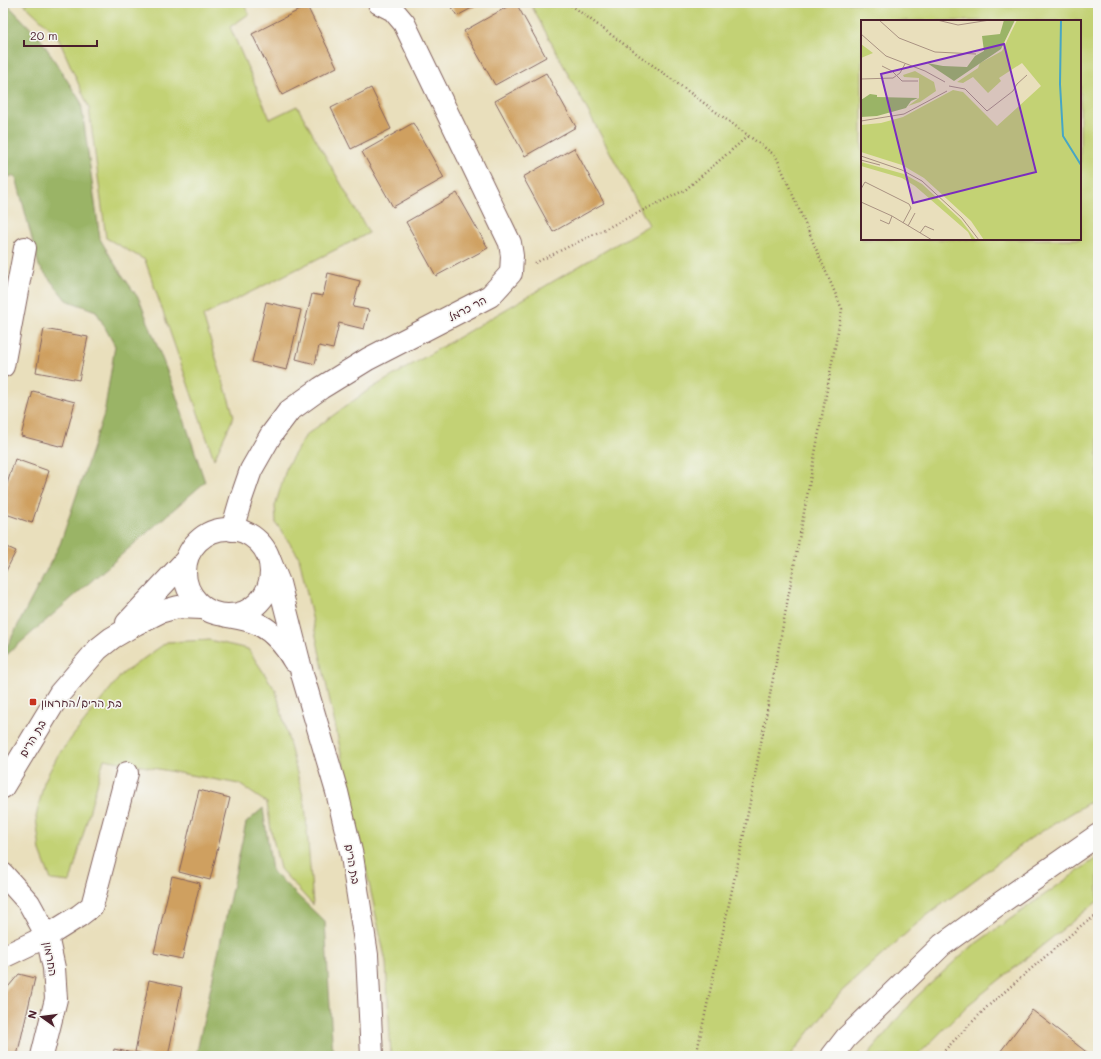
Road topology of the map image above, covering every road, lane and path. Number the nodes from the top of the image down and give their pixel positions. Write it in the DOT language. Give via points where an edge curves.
graph roads {
  1 [pos="378,3"];
  2 [pos="568,3"];
  3 [pos="748,136"];
  4 [pos="25,248"];
  5 [pos="510,273"];
  6 [pos="3,366"];
  7 [pos="232,530"];
  8 [pos="186,560"];
  9 [pos="270,561"];
  10 [pos="202,608"];
  11 [pos="227,616"];
  12 [pos="112,638"];
  13 [pos="303,677"];
  14 [pos="127,773"];
  15 [pos="3,787"];
  16 [pos="1098,835"];
  17 [pos="3,874"];
  18 [pos="1098,914"];
  19 [pos="47,936"];
  20 [pos="3,957"];
  21 [pos="915,971"];
  22 [pos="42,1056"];
  23 [pos="372,1056"];
  24 [pos="696,1056"];
  25 [pos="832,1056"];
  26 [pos="844,1056"];
  27 [pos="939,1056"];
  1 -- 5 [label="street" via="393,10 408,30 510,243"];
  2 -- 3 [label="path"];
  3 -- 5 [label="path" via="685,190"];
  3 -- 24 [label="path" via="776,156 842,309 743,839"];
  4 -- 6 [label="street"];
  5 -- 7 [label="street, הר כרמל" via="490,296 368,359 321,388 289,412 270,435 251,470"];
  7 -- 8 [label="street" via="213,532 202,538 192,548"];
  7 -- 9 [label="street" via="253,537"];
  8 -- 10 [label="street" via="184,573 187,587"];
  8 -- 12 [label="street, בת הרים"];
  9 -- 11 [label="street" via="271,573 262,599 240,614"];
  9 -- 13 [label="street, בת הרים" via="279,583"];
  10 -- 11 [label="street" via="214,614"];
  10 -- 12 [label="street, בת הרים" via="178,607 160,612"];
  11 -- 13 [label="street, בת הרים" via="259,624 275,635"];
  12 -- 15 [label="street, בת הרים" via="98,649 60,693"];
  13 -- 23 [label="street, בת הרים" via="337,792 352,856 367,955"];
  14 -- 19 [label="street" via="92,906"];
  16 -- 21 [label="street" via="942,945"];
  17 -- 19 [label="street, החרמון" via="29,903"];
  18 -- 27 [label="path" via="987,1007"];
  19 -- 20 [label="street"];
  19 -- 22 [label="street, החרמון" via="54,968 56,999"];
  21 -- 25 [label="street" via="846,1038"];
  21 -- 26 [label="street" via="863,1030"];
}
